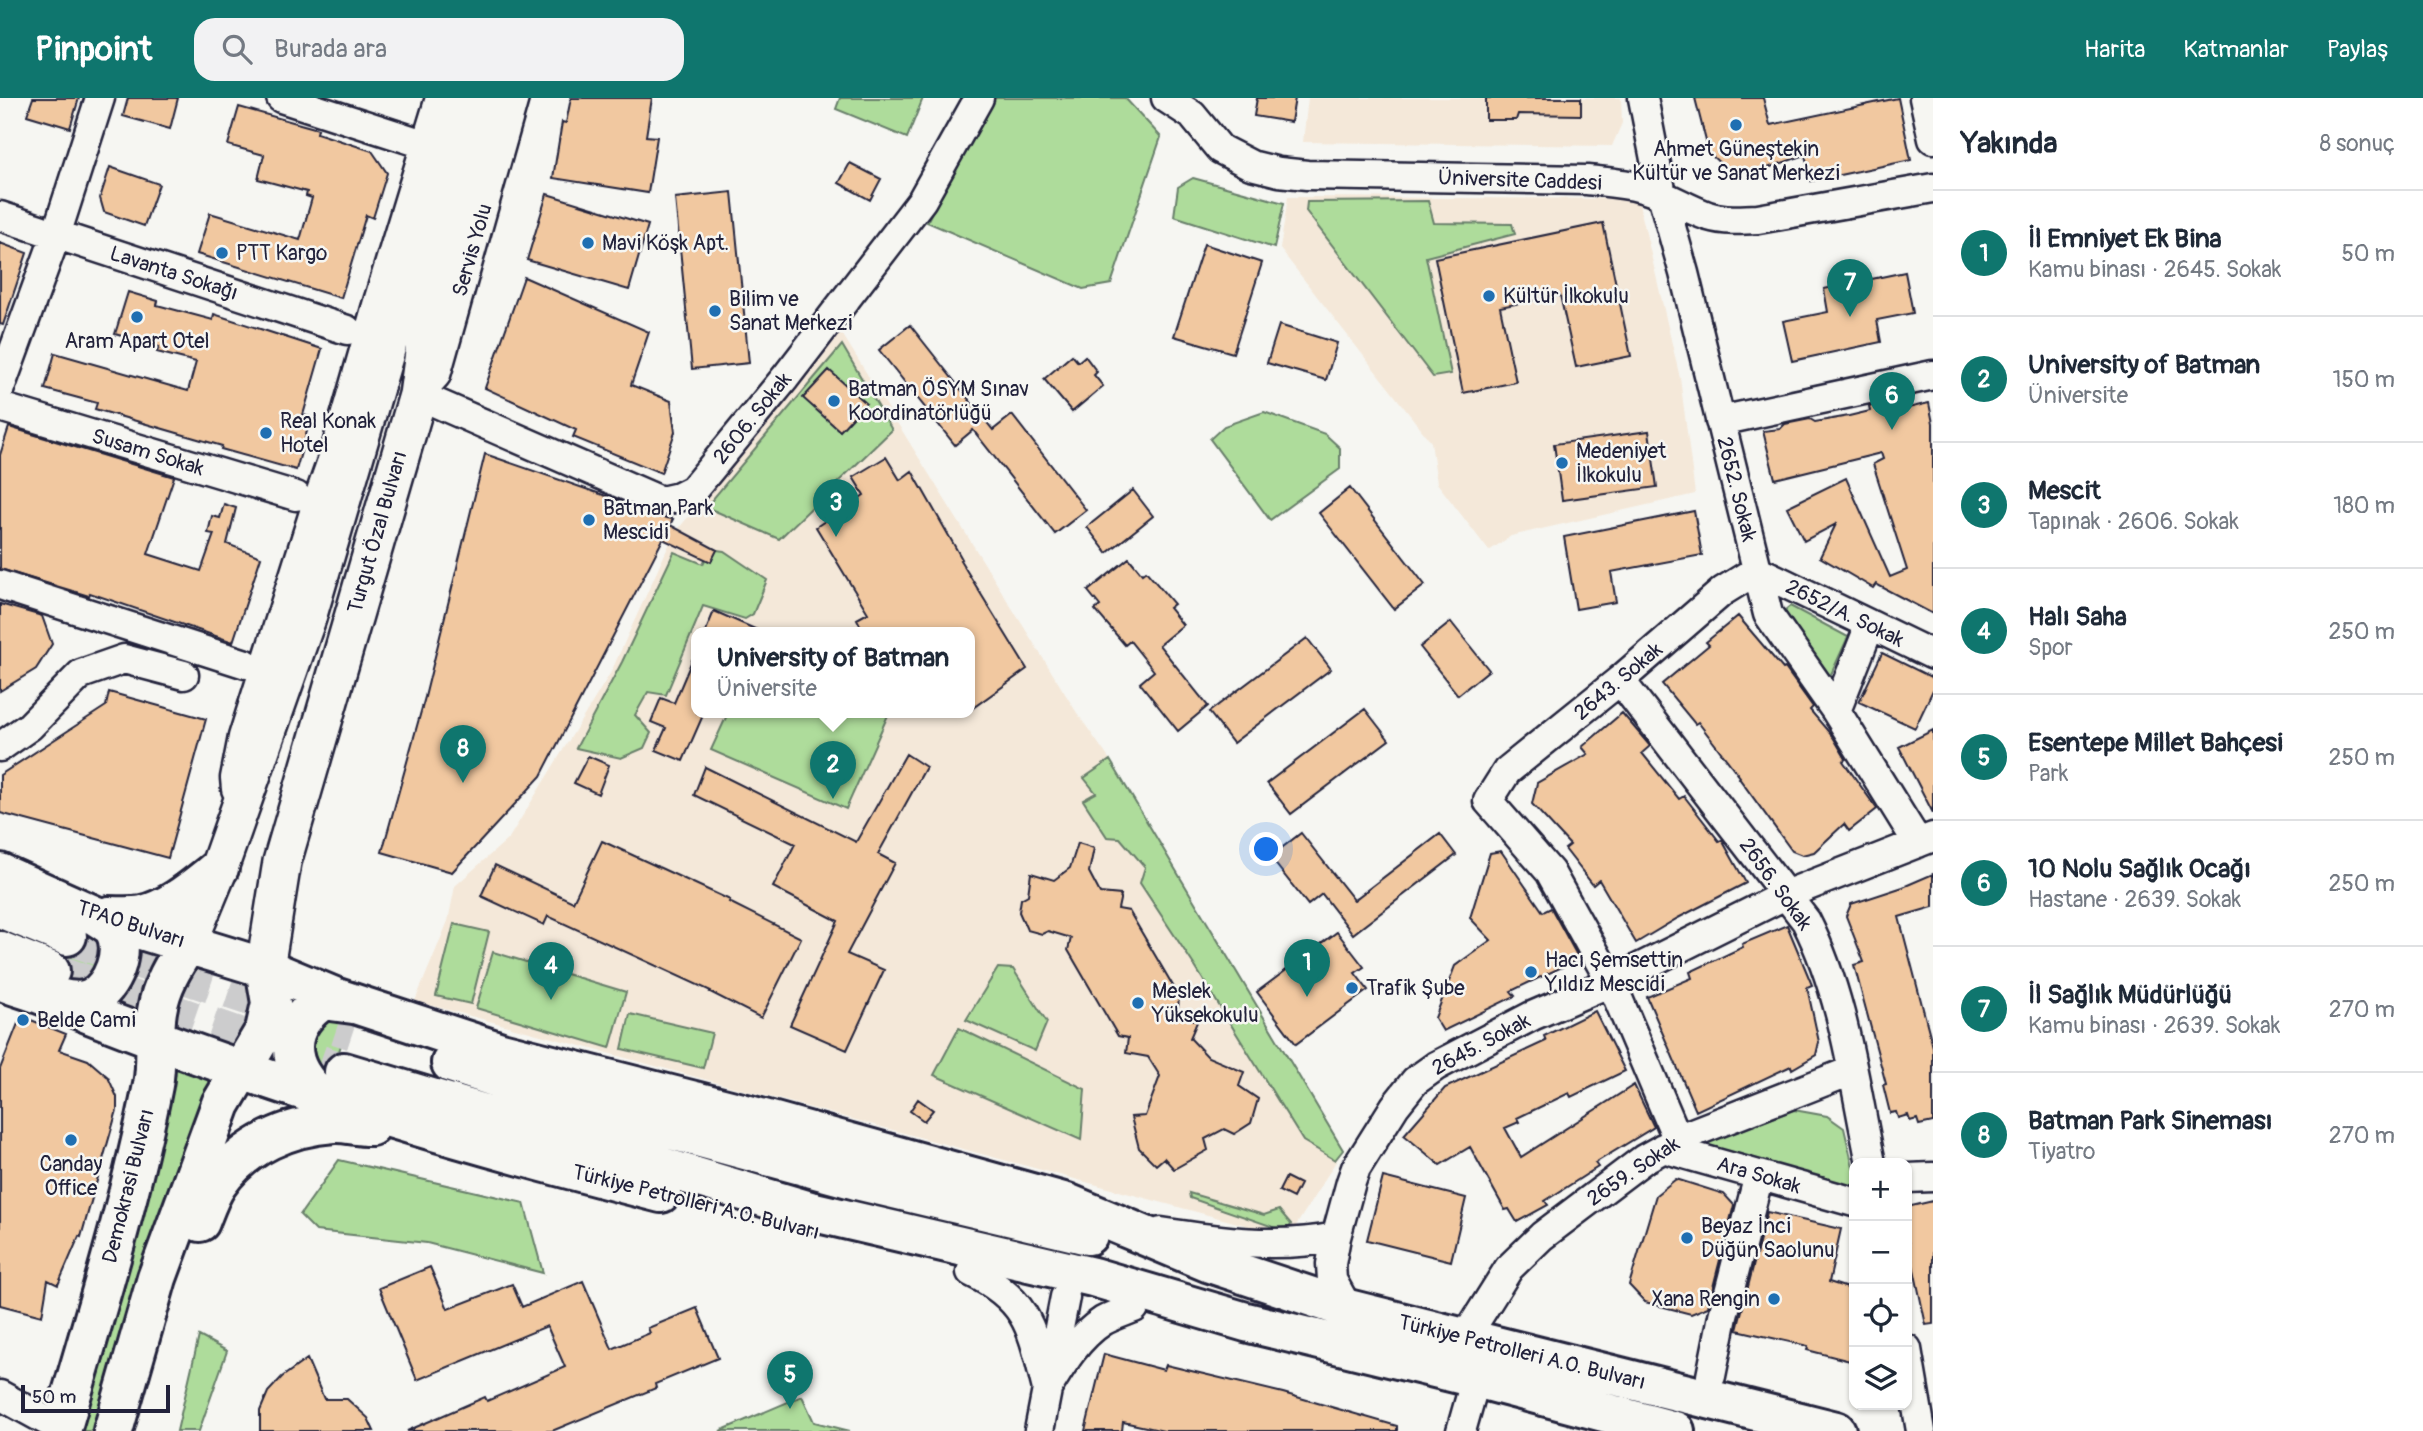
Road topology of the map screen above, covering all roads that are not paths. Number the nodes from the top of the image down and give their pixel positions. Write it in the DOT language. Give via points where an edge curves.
graph roads {
  1 [pos="100,98"];
  2 [pos="281,98"];
  3 [pos="440,98"];
  4 [pos="460,98"];
  5 [pos="495,98"];
  6 [pos="514,98"];
  7 [pos="979,98"];
  8 [pos="1166,98"];
  9 [pos="1643,98"];
  10 [pos="1924,98"];
  11 [pos="1195,106"];
  12 [pos="1933,139"];
  13 [pos="427,145"];
  14 [pos="1933,188"];
  15 [pos="1662,195"];
  16 [pos="0,216"];
  17 [pos="56,234"];
  18 [pos="347,330"];
  19 [pos="1933,376"];
  20 [pos="0,388"];
  21 [pos="418,395"];
  22 [pos="0,407"];
  23 [pos="1720,421"];
  24 [pos="296,496"];
  25 [pos="1757,570"];
  26 [pos="0,584"];
  27 [pos="1870,625"];
  28 [pos="1933,655"];
  29 [pos="246,664"];
  30 [pos="184,675"];
  31 [pos="1620,680"];
  32 [pos="1836,711"];
  33 [pos="0,747"];
  34 [pos="238,816"];
  35 [pos="1926,840"];
  36 [pos="219,868"];
  37 [pos="0,873"];
  38 [pos="276,894"];
  39 [pos="1785,895"];
  40 [pos="0,908"];
  41 [pos="82,926"];
  42 [pos="188,943"];
  43 [pos="0,951"];
  44 [pos="265,968"];
  45 [pos="0,980"];
  46 [pos="1611,982"];
  47 [pos="48,984"];
  48 [pos="306,985"];
  49 [pos="359,1019"];
  50 [pos="156,1040"];
  51 [pos="240,1069"];
  52 [pos="1851,1071"];
  53 [pos="332,1084"];
  54 [pos="397,1119"];
  55 [pos="1671,1144"];
  56 [pos="1870,1158"];
  57 [pos="1759,1175"];
  58 [pos="1933,1177"];
  59 [pos="1912,1178"];
  60 [pos="1849,1201"];
  61 [pos="1121,1226"];
  62 [pos="1336,1237"];
  63 [pos="164,1259"];
  64 [pos="1210,1263"];
  65 [pos="971,1272"];
  66 [pos="1065,1297"];
  67 [pos="1134,1308"];
  68 [pos="1348,1309"];
  69 [pos="1246,1322"];
  70 [pos="1465,1338"];
  71 [pos="1711,1376"];
  72 [pos="1476,1378"];
  73 [pos="1912,1378"];
  74 [pos="1047,1389"];
  75 [pos="0,1395"];
  76 [pos="61,1430"];
  77 [pos="114,1431"];
  78 [pos="1039,1431"];
  79 [pos="1461,1431"];
  80 [pos="1675,1431"];
  81 [pos="1836,1431"];
  82 [pos="1921,1431"];
  1 -- 17 [label="street"];
  2 -- 13 [label="street"];
  3 -- 13 [label="street"];
  4 -- 34 [label="main road, Turgut Özal Bulvarı" via="307,618"];
  5 -- 21 [label="main road, Turgut Özal Bulvarı" via="429,317"];
  6 -- 21 [label="street, Servis Yolu" via="436,374"];
  7 -- 21 [label="street, 2606. Sokak" via="922,200 693,490 661,501"];
  8 -- 11 [label="street, Üniversite Caddesi"];
  9 -- 15 [label="street, 2652. Sokak"];
  10 -- 12 [label="street"];
  11 -- 15 [label="street, Üniversite Caddesi" via="1220,149 1279,172 1587,180 1640,187"];
  13 -- 34 [label="street" via="243,737 235,778"];
  14 -- 15 [label="street, Üniversite Caddesi" via="1734,221"];
  15 -- 23 [label="street, 2652. Sokak"];
  16 -- 17 [label="street, Lavanta Sokağı"];
  17 -- 18 [label="street, Lavanta Sokağı"];
  17 -- 20 [label="street"];
  19 -- 23 [label="street"];
  21 -- 38 [label="main road, Turgut Özal Bulvarı"];
  22 -- 24 [label="street, Susam Sokak"];
  23 -- 25 [label="street, 2652. Sokak"];
  25 -- 27 [label="street, 2652/A. Sokak"];
  25 -- 31 [label="street, 2643. Sokak" via="1723,591"];
  25 -- 32 [label="street, 2652. Sokak" via="1768,614"];
  26 -- 29 [label="street"];
  27 -- 28 [label="street, 2652/A. Sokak"];
  27 -- 32 [label="street"];
  30 -- 33 [label="street" via="124,659 81,674 30,726"];
  31 -- 39 [label="street, 2656. Sokak"];
  31 -- 46 [label="street, 2643. Sokak" via="1507,771 1488,800 1550,872"];
  32 -- 35 [label="street, 2652. Sokak"];
  34 -- 36 [label="main road, Turgut Özal Bulvarı"];
  35 -- 39 [label="street, 2645. Sokak"];
  36 -- 41 [label="highway" via="155,911"];
  36 -- 42 [label="main road, Turgut Özal Bulvarı"];
  37 -- 41 [label="highway, TPAO Bulvarı"];
  38 -- 44 [label="main road, Turgut Özal Bulvarı"];
  38 -- 48 [label="main road" via="288,949"];
  39 -- 46 [label="street, 2645. Sokak"];
  39 -- 52 [label="street, 2656. Sokak" via="1807,921 1821,950"];
  40 -- 41 [label="highway, TPAO Bulvarı"];
  41 -- 42 [label="highway, TPAO Bulvarı"];
  41 -- 47 [label="highway" via="113,929 118,961 110,979 89,999 74,1001"];
  42 -- 44 [label="highway, TPAO Bulvarı"];
  42 -- 50 [label="highway, Demokrasi Bulvarı" via="161,995"];
  43 -- 47 [label="highway"];
  44 -- 48 [label="highway, Türkiye Petrolleri A.O. Bulvarı"];
  44 -- 51 [label="highway" via="271,992 269,1016"];
  45 -- 47 [label="highway"];
  46 -- 55 [label="street"];
  46 -- 62 [label="street, 2645. Sokak" via="1529,1018 1415,1081 1356,1168"];
  47 -- 50 [label="highway"];
  48 -- 49 [label="highway, Türkiye Petrolleri A.O. Bulvarı"];
  49 -- 53 [label="highway" via="323,1000 299,1022 293,1038 298,1071"];
  49 -- 61 [label="highway, Türkiye Petrolleri A.O. Bulvarı" via="742,1113 1067,1203"];
  49 -- 64 [label="highway, Türkiye Petrolleri A.O. Bulvarı" via="603,1112 856,1180"];
  50 -- 51 [label="highway, Türkiye Petrolleri A.O. Bulvarı"];
  50 -- 76 [label="highway, Demokrasi Bulvarı" via="154,1083 108,1271"];
  51 -- 53 [label="highway, Türkiye Petrolleri A.O. Bulvarı"];
  51 -- 63 [label="highway" via="221,1104"];
  52 -- 55 [label="street, 2659. Sokak"];
  52 -- 56 [label="street, 2656. Sokak"];
  53 -- 54 [label="highway, Türkiye Petrolleri A.O. Bulvarı"];
  53 -- 69 [label="highway, Türkiye Petrolleri A.O. Bulvarı" via="810,1211 1093,1278"];
  54 -- 63 [label="highway" via="368,1126 312,1125 287,1130 263,1143 217,1183 190,1245"];
  54 -- 65 [label="highway, Türkiye Petrolleri A.O. Bulvarı" via="588,1175"];
  55 -- 57 [label="street, Ara Sokak"];
  55 -- 70 [label="street, 2659. Sokak" via="1542,1236 1509,1268"];
  57 -- 60 [label="street, Ara Sokak"];
  57 -- 71 [label="street"];
  58 -- 59 [label="street"];
  61 -- 62 [label="street" via="1265,1243"];
  61 -- 64 [label="highway, Türkiye Petrolleri A.O. Bulvarı"];
  62 -- 68 [label="street, 2645. Sokak" via="1332,1280"];
  63 -- 77 [label="highway"];
  64 -- 68 [label="highway, Türkiye Petrolleri A.O. Bulvarı"];
  65 -- 66 [label="highway, Türkiye Petrolleri A.O. Bulvarı"];
  65 -- 74 [label="street" via="991,1282 1022,1310"];
  66 -- 67 [label="highway, Türkiye Petrolleri A.O. Bulvarı"];
  66 -- 74 [label="street"];
  67 -- 69 [label="highway, Türkiye Petrolleri A.O. Bulvarı"];
  67 -- 74 [label="street" via="1103,1321 1082,1340"];
  68 -- 70 [label="highway, Türkiye Petrolleri A.O. Bulvarı"];
  69 -- 72 [label="highway, Türkiye Petrolleri A.O. Bulvarı"];
  70 -- 81 [label="highway, Türkiye Petrolleri A.O. Bulvarı"];
  72 -- 79 [label="street"];
  72 -- 80 [label="highway, Türkiye Petrolleri A.O. Bulvarı"];
  73 -- 82 [label="street"];
  74 -- 78 [label="street"];
  75 -- 76 [label="street"];
}
